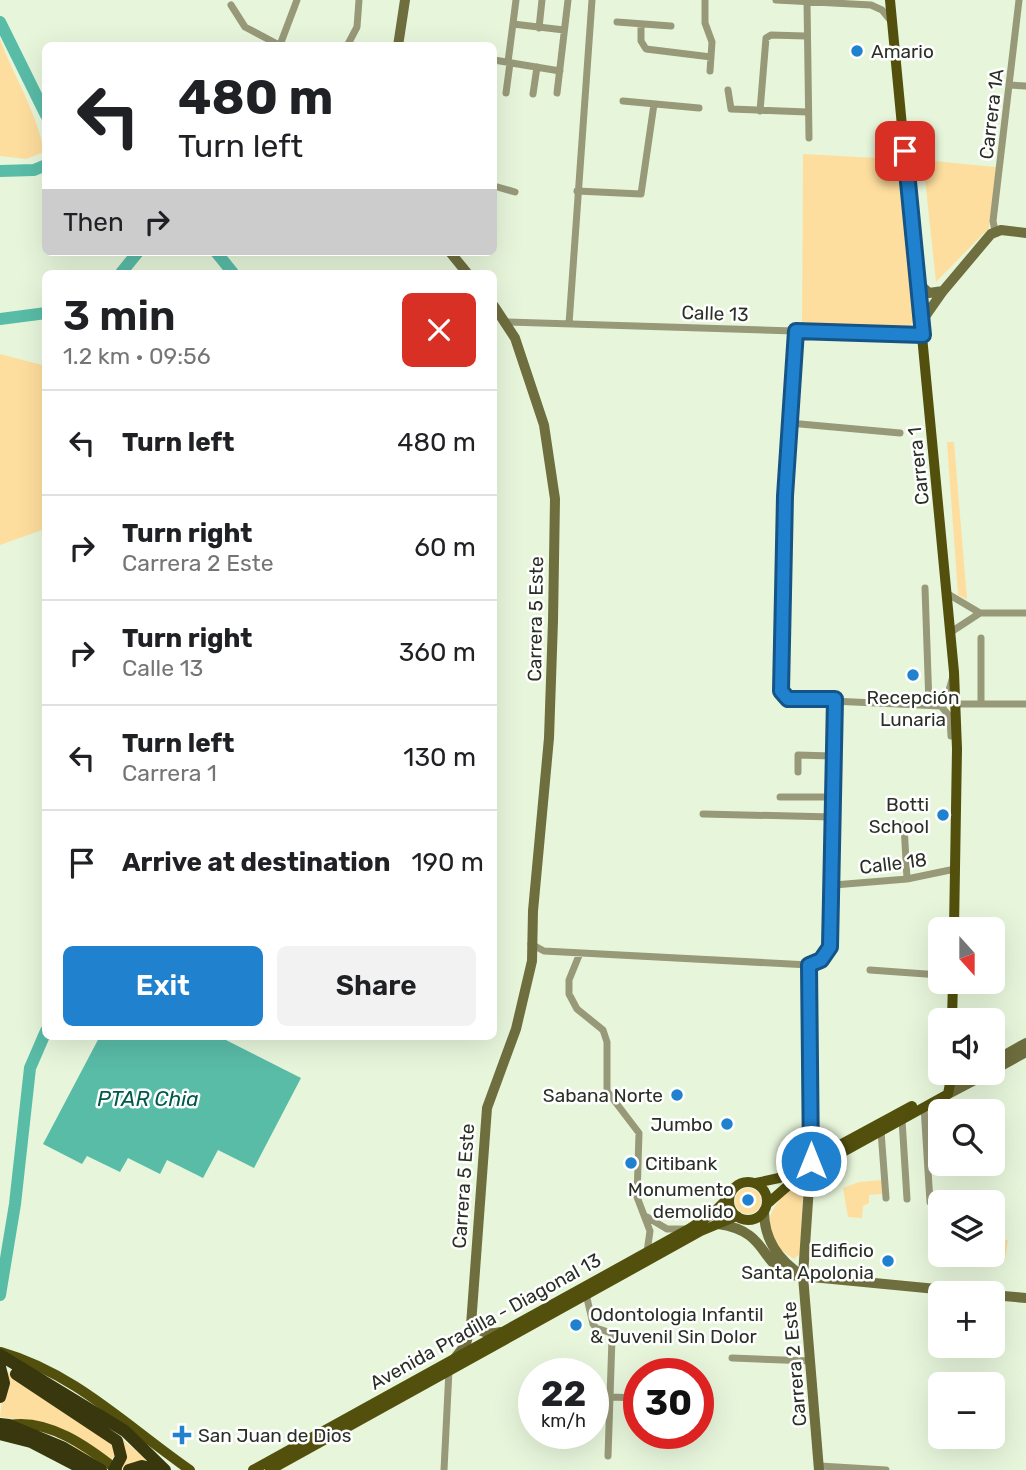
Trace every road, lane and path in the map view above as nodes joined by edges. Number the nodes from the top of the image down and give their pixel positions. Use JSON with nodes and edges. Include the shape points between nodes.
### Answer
{"nodes":[{"id":1,"x":297,"y":0,"type":"edge"},
{"id":2,"x":359,"y":0,"type":"edge"},
{"id":3,"x":405,"y":0,"type":"edge"},
{"id":4,"x":516,"y":0,"type":"edge"},
{"id":5,"x":542,"y":0,"type":"edge"},
{"id":6,"x":568,"y":0,"type":"edge"},
{"id":7,"x":592,"y":0,"type":"edge"},
{"id":8,"x":705,"y":0,"type":"edge"},
{"id":9,"x":776,"y":0,"type":"edge"},
{"id":10,"x":880,"y":0,"type":"edge"},
{"id":11,"x":890,"y":0,"type":"edge"},
{"id":12,"x":1019,"y":0,"type":"edge"},
{"id":13,"x":807,"y":2,"type":"junction"},
{"id":14,"x":850,"y":2,"type":"edge"},
{"id":15,"x":231,"y":5,"type":"dead end"},
{"id":16,"x":871,"y":5,"type":"junction"},
{"id":17,"x":617,"y":22,"type":"dead end"},
{"id":18,"x":892,"y":23,"type":"junction"},
{"id":19,"x":513,"y":24,"type":"junction"},
{"id":20,"x":641,"y":24,"type":"junction"},
{"id":21,"x":671,"y":26,"type":"dead end"},
{"id":22,"x":540,"y":28,"type":"junction"},
{"id":23,"x":564,"y":30,"type":"junction"},
{"id":24,"x":806,"y":36,"type":"junction"},
{"id":25,"x":274,"y":42,"type":"edge"},
{"id":26,"x":281,"y":42,"type":"edge"},
{"id":27,"x":348,"y":42,"type":"edge"},
{"id":28,"x":399,"y":42,"type":"edge"},
{"id":29,"x":711,"y":57,"type":"junction"},
{"id":30,"x":497,"y":60,"type":"edge"},
{"id":31,"x":509,"y":62,"type":"junction"},
{"id":32,"x":537,"y":67,"type":"junction"},
{"id":33,"x":560,"y":71,"type":"junction"},
{"id":34,"x":710,"y":71,"type":"dead end"},
{"id":35,"x":1009,"y":85,"type":"junction"},
{"id":36,"x":1026,"y":86,"type":"edge"},
{"id":37,"x":728,"y":90,"type":"dead end"},
{"id":38,"x":506,"y":93,"type":"dead end"},
{"id":39,"x":557,"y":93,"type":"dead end"},
{"id":40,"x":533,"y":94,"type":"dead end"},
{"id":41,"x":622,"y":101,"type":"dead end"},
{"id":42,"x":654,"y":104,"type":"junction"},
{"id":43,"x":699,"y":108,"type":"dead end"},
{"id":44,"x":760,"y":111,"type":"junction"},
{"id":45,"x":807,"y":112,"type":"junction"},
{"id":46,"x":809,"y":138,"type":"dead end"},
{"id":47,"x":497,"y":187,"type":"edge"},
{"id":48,"x":515,"y":191,"type":"dead end"},
{"id":49,"x":577,"y":191,"type":"junction"},
{"id":50,"x":992,"y":224,"type":"junction"},
{"id":51,"x":1026,"y":233,"type":"edge"},
{"id":52,"x":453,"y":256,"type":"edge"},
{"id":53,"x":465,"y":270,"type":"edge"},
{"id":54,"x":918,"y":283,"type":"junction"},
{"id":55,"x":943,"y":290,"type":"junction"},
{"id":56,"x":497,"y":310,"type":"edge"},
{"id":57,"x":506,"y":321,"type":"junction"},
{"id":58,"x":922,"y":321,"type":"junction"},
{"id":59,"x":569,"y":324,"type":"junction"},
{"id":60,"x":796,"y":331,"type":"junction"},
{"id":61,"x":923,"y":335,"type":"junction"},
{"id":62,"x":789,"y":423,"type":"junction"},
{"id":63,"x":900,"y":433,"type":"dead end"},
{"id":64,"x":925,"y":588,"type":"dead end"},
{"id":65,"x":948,"y":594,"type":"junction"},
{"id":66,"x":980,"y":613,"type":"junction"},
{"id":67,"x":1026,"y":613,"type":"edge"},
{"id":68,"x":951,"y":632,"type":"junction"},
{"id":69,"x":981,"y":638,"type":"dead end"},
{"id":70,"x":954,"y":672,"type":"junction"},
{"id":71,"x":835,"y":699,"type":"junction"},
{"id":72,"x":955,"y":704,"type":"junction"},
{"id":73,"x":981,"y":704,"type":"junction"},
{"id":74,"x":1026,"y":704,"type":"edge"},
{"id":75,"x":931,"y":705,"type":"junction"},
{"id":76,"x":957,"y":749,"type":"junction"},
{"id":77,"x":832,"y":756,"type":"junction"},
{"id":78,"x":798,"y":772,"type":"dead end"},
{"id":79,"x":780,"y":797,"type":"dead end"},
{"id":80,"x":833,"y":797,"type":"junction"},
{"id":81,"x":703,"y":814,"type":"dead end"},
{"id":82,"x":833,"y":817,"type":"junction"},
{"id":83,"x":905,"y":825,"type":"dead end"},
{"id":84,"x":955,"y":869,"type":"junction"},
{"id":85,"x":907,"y":879,"type":"junction"},
{"id":86,"x":834,"y":885,"type":"junction"},
{"id":87,"x":954,"y":917,"type":"edge"},
{"id":88,"x":531,"y":944,"type":"junction"},
{"id":89,"x":544,"y":951,"type":"junction"},
{"id":90,"x":580,"y":953,"type":"junction"},
{"id":91,"x":531,"y":961,"type":"junction"},
{"id":92,"x":809,"y":965,"type":"junction"},
{"id":93,"x":870,"y":970,"type":"dead end"},
{"id":94,"x":928,"y":974,"type":"edge"},
{"id":95,"x":1026,"y":1043,"type":"edge"},
{"id":96,"x":1026,"y":1052,"type":"edge"},
{"id":97,"x":1005,"y":1055,"type":"edge"},
{"id":98,"x":1005,"y":1064,"type":"edge"},
{"id":99,"x":949,"y":1085,"type":"edge"},
{"id":100,"x":950,"y":1085,"type":"edge"},
{"id":101,"x":924,"y":1107,"type":"junction"},
{"id":102,"x":902,"y":1120,"type":"junction"},
{"id":103,"x":881,"y":1131,"type":"junction"},
{"id":104,"x":810,"y":1166,"type":"junction"},
{"id":105,"x":755,"y":1183,"type":"junction"},
{"id":106,"x":929,"y":1190,"type":"edge"},
{"id":107,"x":729,"y":1197,"type":"junction"},
{"id":108,"x":886,"y":1198,"type":"dead end"},
{"id":109,"x":907,"y":1199,"type":"dead end"},
{"id":110,"x":766,"y":1208,"type":"junction"},
{"id":111,"x":644,"y":1214,"type":"junction"},
{"id":112,"x":737,"y":1216,"type":"junction"},
{"id":113,"x":718,"y":1224,"type":"junction"},
{"id":114,"x":689,"y":1228,"type":"junction"},
{"id":115,"x":805,"y":1250,"type":"junction"},
{"id":116,"x":647,"y":1252,"type":"junction"},
{"id":117,"x":781,"y":1257,"type":"junction"},
{"id":118,"x":803,"y":1276,"type":"junction"},
{"id":119,"x":928,"y":1288,"type":"edge"},
{"id":120,"x":586,"y":1294,"type":"junction"},
{"id":121,"x":1005,"y":1296,"type":"edge"},
{"id":122,"x":1026,"y":1298,"type":"edge"},
{"id":123,"x":471,"y":1315,"type":"junction"},
{"id":124,"x":500,"y":1332,"type":"junction"},
{"id":125,"x":0,"y":1353,"type":"edge"},
{"id":126,"x":732,"y":1358,"type":"dead end"},
{"id":127,"x":811,"y":1361,"type":"junction"},
{"id":128,"x":452,"y":1364,"type":"junction"},
{"id":129,"x":0,"y":1365,"type":"edge"},
{"id":130,"x":0,"y":1397,"type":"edge"},
{"id":131,"x":611,"y":1397,"type":"junction"},
{"id":132,"x":623,"y":1397,"type":"edge"},
{"id":133,"x":3,"y":1428,"type":"edge"},
{"id":134,"x":30,"y":1429,"type":"junction"},
{"id":135,"x":608,"y":1456,"type":"dead end"},
{"id":136,"x":78,"y":1468,"type":"edge"},
{"id":137,"x":819,"y":1468,"type":"edge"},
{"id":138,"x":101,"y":1470,"type":"edge"},
{"id":139,"x":115,"y":1470,"type":"edge"},
{"id":140,"x":129,"y":1470,"type":"edge"},
{"id":141,"x":159,"y":1470,"type":"edge"},
{"id":142,"x":165,"y":1470,"type":"edge"},
{"id":143,"x":190,"y":1470,"type":"edge"},
{"id":144,"x":253,"y":1470,"type":"edge"},
{"id":145,"x":270,"y":1470,"type":"edge"},
{"id":146,"x":444,"y":1470,"type":"edge"},
{"id":147,"x":886,"y":1470,"type":"edge"}],
"edges":[{"from":1,"to":26,"type":"street"},
{"from":2,"to":27,"type":"street","via":[[357,27]]},
{"from":3,"to":28,"type":"street"},
{"from":4,"to":19,"type":"street"},
{"from":5,"to":22,"type":"street"},
{"from":6,"to":23,"type":"street"},
{"from":7,"to":49,"type":"street"},
{"from":8,"to":29,"type":"street"},
{"from":9,"to":13,"type":"street"},
{"from":10,"to":16,"type":"street"},
{"from":11,"to":18,"type":"main road","name":"Carrera 1"},
{"from":12,"to":35,"type":"street","name":"Carrera 1A"},
{"from":13,"to":14,"type":"street"},
{"from":13,"to":24,"type":"street"},
{"from":14,"to":16,"type":"street"},
{"from":15,"to":25,"type":"street","via":[[245,27]]},
{"from":16,"to":18,"type":"street","via":[[886,13]]},
{"from":17,"to":20,"type":"street"},
{"from":18,"to":54,"type":"main road","name":"Carrera 1"},
{"from":19,"to":22,"type":"street"},
{"from":19,"to":31,"type":"street"},
{"from":20,"to":21,"type":"street"},
{"from":20,"to":29,"type":"street","via":[[646,49]]},
{"from":22,"to":23,"type":"street"},
{"from":23,"to":33,"type":"street"},
{"from":24,"to":44,"type":"street","via":[[766,38]]},
{"from":24,"to":45,"type":"street"},
{"from":29,"to":34,"type":"street"},
{"from":30,"to":31,"type":"street"},
{"from":31,"to":32,"type":"street"},
{"from":31,"to":38,"type":"street"},
{"from":32,"to":33,"type":"street"},
{"from":32,"to":40,"type":"street"},
{"from":33,"to":39,"type":"street"},
{"from":35,"to":36,"type":"street"},
{"from":35,"to":50,"type":"street","name":"Carrera 1A"},
{"from":37,"to":44,"type":"street","via":[[731,109]]},
{"from":41,"to":42,"type":"street"},
{"from":42,"to":43,"type":"street"},
{"from":42,"to":49,"type":"street","via":[[641,194]]},
{"from":44,"to":45,"type":"street"},
{"from":45,"to":46,"type":"street"},
{"from":47,"to":48,"type":"street"},
{"from":49,"to":59,"type":"street"},
{"from":50,"to":51,"type":"street"},
{"from":50,"to":55,"type":"street"},
{"from":52,"to":53,"type":"street"},
{"from":54,"to":55,"type":"street","via":[[929,293]]},
{"from":54,"to":58,"type":"main road","name":"Carrera 1"},
{"from":55,"to":58,"type":"street"},
{"from":56,"to":57,"type":"street","name":"Carrera 5 Este"},
{"from":57,"to":59,"type":"street","name":"Calle 13"},
{"from":57,"to":88,"type":"street","name":"Carrera 5 Este","via":[[537,395],[555,499],[549,738]]},
{"from":58,"to":61,"type":"main road","name":"Carrera 1"},
{"from":59,"to":60,"type":"street","name":"Calle 13"},
{"from":60,"to":61,"type":"street","name":"Calle 13"},
{"from":60,"to":62,"type":"street"},
{"from":61,"to":65,"type":"main road","name":"Carrera 1"},
{"from":62,"to":63,"type":"street"},
{"from":62,"to":71,"type":"street","via":[[783,696]]},
{"from":64,"to":75,"type":"street"},
{"from":65,"to":66,"type":"street"},
{"from":65,"to":68,"type":"main road","name":"Carrera 1"},
{"from":66,"to":67,"type":"street"},
{"from":66,"to":68,"type":"street"},
{"from":68,"to":70,"type":"main road","name":"Carrera 1"},
{"from":69,"to":73,"type":"street"},
{"from":70,"to":72,"type":"main road","name":"Carrera 1"},
{"from":70,"to":75,"type":"street","via":[[947,697]]},
{"from":71,"to":75,"type":"street"},
{"from":71,"to":77,"type":"street"},
{"from":72,"to":73,"type":"street"},
{"from":72,"to":76,"type":"main road","name":"Carrera 1"},
{"from":73,"to":74,"type":"street"},
{"from":75,"to":76,"type":"street","via":[[949,713]]},
{"from":76,"to":84,"type":"main road","name":"Carrera 1"},
{"from":77,"to":78,"type":"street","via":[[798,755]]},
{"from":77,"to":80,"type":"street"},
{"from":79,"to":80,"type":"street"},
{"from":80,"to":82,"type":"street"},
{"from":81,"to":82,"type":"street"},
{"from":82,"to":86,"type":"street"},
{"from":83,"to":85,"type":"street"},
{"from":84,"to":85,"type":"street","name":"Calle 18"},
{"from":84,"to":87,"type":"main road","name":"Carrera 1"},
{"from":85,"to":86,"type":"street","name":"Calle 18"},
{"from":86,"to":92,"type":"street","via":[[830,947],[821,960]]},
{"from":88,"to":89,"type":"street"},
{"from":88,"to":91,"type":"street","name":"Carrera 5 Este"},
{"from":89,"to":90,"type":"street"},
{"from":89,"to":91,"type":"street"},
{"from":90,"to":92,"type":"street"},
{"from":90,"to":111,"type":"street","via":[[569,980],[569,994],[577,1009],[603,1030],[607,1091],[639,1133],[637,1197]]},
{"from":91,"to":123,"type":"street","name":"Carrera 5 Este","via":[[516,1030],[486,1108]]},
{"from":92,"to":104,"type":"street","name":"Carrera 2 Este"},
{"from":93,"to":94,"type":"street"},
{"from":95,"to":97,"type":"street"},
{"from":96,"to":98,"type":"street"},
{"from":99,"to":104,"type":"main road"},
{"from":100,"to":101,"type":"main road"},
{"from":101,"to":102,"type":"main road"},
{"from":101,"to":106,"type":"street"},
{"from":102,"to":103,"type":"main road"},
{"from":102,"to":109,"type":"street"},
{"from":103,"to":104,"type":"main road"},
{"from":103,"to":108,"type":"street"},
{"from":104,"to":105,"type":"main road"},
{"from":104,"to":110,"type":"main road"},
{"from":104,"to":115,"type":"street","name":"Carrera 2 Este"},
{"from":105,"to":107,"type":"main road","via":[[739,1184]]},
{"from":105,"to":110,"type":"main road","via":[[765,1191]]},
{"from":107,"to":112,"type":"main road"},
{"from":107,"to":114,"type":"main road","name":"Avenida Pradilla - Diagonal 13"},
{"from":110,"to":112,"type":"main road","via":[[751,1220]]},
{"from":110,"to":117,"type":"street","via":[[766,1231]]},
{"from":111,"to":114,"type":"street","via":[[667,1228]]},
{"from":111,"to":116,"type":"street","via":[[650,1231]]},
{"from":112,"to":113,"type":"main road","name":"Avenida Pradilla - Diagonal 13"},
{"from":113,"to":118,"type":"street","via":[[747,1232],[779,1270]]},
{"from":113,"to":120,"type":"main road","name":"Avenida Pradilla - Diagonal 13"},
{"from":114,"to":116,"type":"main road","name":"Avenida Pradilla - Diagonal 13"},
{"from":115,"to":117,"type":"street","via":[[795,1260]]},
{"from":115,"to":118,"type":"street","name":"Carrera 2 Este"},
{"from":116,"to":124,"type":"main road","name":"Avenida Pradilla - Diagonal 13"},
{"from":117,"to":118,"type":"street"},
{"from":118,"to":119,"type":"street"},
{"from":118,"to":127,"type":"street","name":"Carrera 2 Este"},
{"from":120,"to":128,"type":"main road","name":"Avenida Pradilla - Diagonal 13"},
{"from":120,"to":131,"type":"street","via":[[593,1324],[611,1332]]},
{"from":121,"to":122,"type":"street"},
{"from":123,"to":124,"type":"street","via":[[478,1329]]},
{"from":123,"to":128,"type":"street","name":"Carrera 5 Este","via":[[466,1344]]},
{"from":124,"to":128,"type":"main road","name":"Avenida Pradilla - Diagonal 13"},
{"from":125,"to":142,"type":"highway","via":[[109,1420]]},
{"from":125,"to":143,"type":"main road","via":[[34,1361],[103,1404]]},
{"from":126,"to":127,"type":"street"},
{"from":127,"to":137,"type":"street","name":"Carrera 2 Este"},
{"from":128,"to":144,"type":"main road","name":"Avenida Pradilla - Diagonal 13"},
{"from":128,"to":145,"type":"main road","name":"Avenida Pradilla - Diagonal 13"},
{"from":128,"to":146,"type":"street","name":"Carrera 5 Este"},
{"from":129,"to":130,"type":"highway","via":[[4,1383]]},
{"from":129,"to":139,"type":"highway","via":[[112,1436],[121,1452]]},
{"from":131,"to":132,"type":"street"},
{"from":131,"to":135,"type":"street"},
{"from":133,"to":134,"type":"highway"},
{"from":133,"to":136,"type":"highway"},
{"from":134,"to":138,"type":"highway"},
{"from":134,"to":139,"type":"main road","via":[[75,1441]]},
{"from":137,"to":147,"type":"street"},
{"from":140,"to":141,"type":"highway","via":[[148,1466]]}]}
